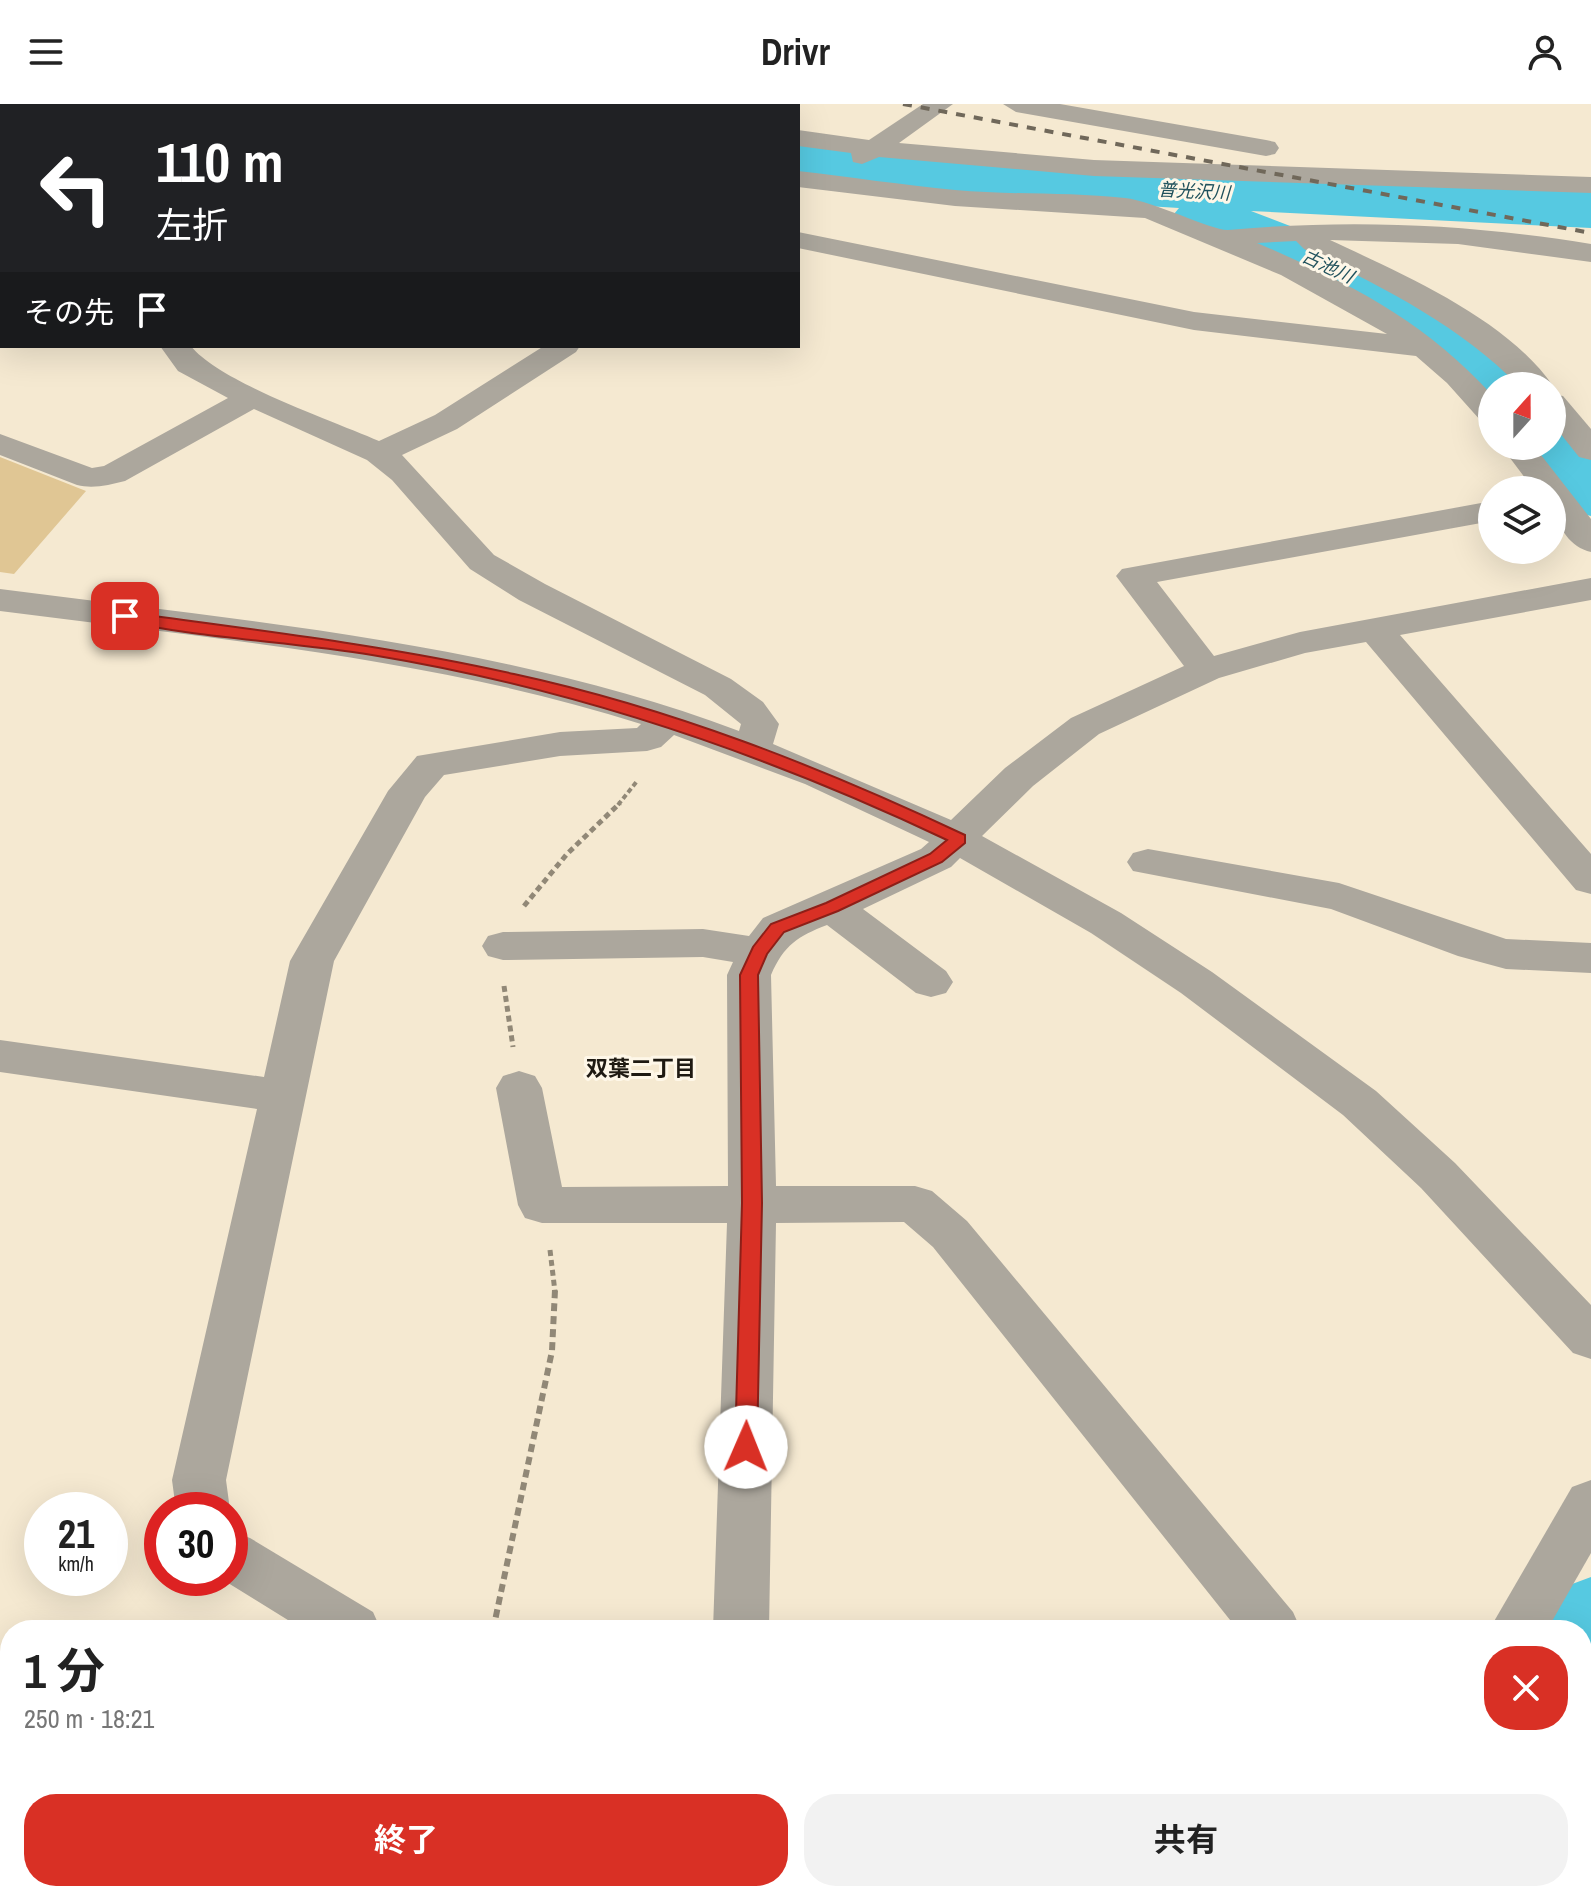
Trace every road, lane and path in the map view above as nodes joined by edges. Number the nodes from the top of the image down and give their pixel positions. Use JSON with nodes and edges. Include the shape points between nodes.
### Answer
{"nodes":[{"id":1,"x":940,"y":104,"type":"edge"},
{"id":2,"x":1016,"y":104,"type":"edge"},
{"id":3,"x":800,"y":138,"type":"edge"},
{"id":4,"x":1291,"y":149,"type":"dead end"},
{"id":5,"x":871,"y":150,"type":"junction"},
{"id":6,"x":1354,"y":151,"type":"dead end"},
{"id":7,"x":817,"y":180,"type":"edge"},
{"id":8,"x":1493,"y":180,"type":"junction"},
{"id":9,"x":1591,"y":185,"type":"edge"},
{"id":10,"x":800,"y":197,"type":"edge"},
{"id":11,"x":1290,"y":232,"type":"junction"},
{"id":12,"x":1232,"y":238,"type":"junction"},
{"id":13,"x":800,"y":240,"type":"edge"},
{"id":14,"x":1591,"y":253,"type":"edge"},
{"id":15,"x":177,"y":348,"type":"edge"},
{"id":16,"x":562,"y":348,"type":"edge"},
{"id":17,"x":1429,"y":348,"type":"junction"},
{"id":18,"x":1524,"y":372,"type":"edge"},
{"id":19,"x":1478,"y":396,"type":"edge"},
{"id":20,"x":251,"y":398,"type":"junction"},
{"id":21,"x":1569,"y":411,"type":"edge"},
{"id":22,"x":0,"y":444,"type":"edge"},
{"id":23,"x":1591,"y":450,"type":"edge"},
{"id":24,"x":379,"y":453,"type":"junction"},
{"id":25,"x":1566,"y":511,"type":"edge"},
{"id":26,"x":1478,"y":514,"type":"edge"},
{"id":27,"x":1591,"y":542,"type":"edge"},
{"id":28,"x":1591,"y":589,"type":"edge"},
{"id":29,"x":1,"y":601,"type":"edge"},
{"id":30,"x":1375,"y":629,"type":"junction"},
{"id":31,"x":1206,"y":670,"type":"junction"},
{"id":32,"x":668,"y":721,"type":"junction"},
{"id":33,"x":752,"y":750,"type":"junction"},
{"id":34,"x":959,"y":839,"type":"junction"},
{"id":35,"x":1148,"y":862,"type":"dead end"},
{"id":36,"x":1591,"y":880,"type":"edge"},
{"id":37,"x":832,"y":907,"type":"junction"},
{"id":38,"x":503,"y":946,"type":"dead end"},
{"id":39,"x":759,"y":952,"type":"junction"},
{"id":40,"x":1591,"y":958,"type":"edge"},
{"id":41,"x":931,"y":982,"type":"dead end"},
{"id":42,"x":0,"y":1056,"type":"edge"},
{"id":43,"x":519,"y":1088,"type":"dead end"},
{"id":44,"x":281,"y":1096,"type":"junction"},
{"id":45,"x":752,"y":1203,"type":"junction"},
{"id":46,"x":542,"y":1205,"type":"junction"},
{"id":47,"x":1591,"y":1339,"type":"edge"},
{"id":48,"x":201,"y":1492,"type":"edge"},
{"id":49,"x":1591,"y":1503,"type":"edge"},
{"id":50,"x":248,"y":1566,"type":"edge"},
{"id":51,"x":337,"y":1620,"type":"edge"},
{"id":52,"x":495,"y":1620,"type":"edge"},
{"id":53,"x":741,"y":1620,"type":"edge"},
{"id":54,"x":1265,"y":1620,"type":"edge"},
{"id":55,"x":1523,"y":1620,"type":"edge"}],
"edges":[{"from":1,"to":5,"type":"street"},
{"from":2,"to":4,"type":"street","via":[[1237,146]]},
{"from":3,"to":5,"type":"street"},
{"from":5,"to":7,"type":"street"},
{"from":5,"to":8,"type":"street","via":[[1051,166]]},
{"from":6,"to":8,"type":"street"},
{"from":7,"to":10,"type":"street"},
{"from":7,"to":12,"type":"street","via":[[955,198],[1126,206]]},
{"from":8,"to":9,"type":"street"},
{"from":11,"to":12,"type":"street"},
{"from":11,"to":14,"type":"street","via":[[1344,228],[1481,235]]},
{"from":11,"to":18,"type":"street","via":[[1434,302]]},
{"from":12,"to":17,"type":"street","via":[[1395,323]]},
{"from":13,"to":17,"type":"street","via":[[1194,321]]},
{"from":15,"to":20,"type":"street","via":[[189,364]]},
{"from":16,"to":24,"type":"street","via":[[446,422]]},
{"from":17,"to":19,"type":"street"},
{"from":20,"to":22,"type":"street","via":[[113,474],[89,478]]},
{"from":20,"to":24,"type":"street"},
{"from":21,"to":23,"type":"street"},
{"from":24,"to":33,"type":"street","via":[[404,473],[482,562],[718,687],[750,710],[760,724]]},
{"from":25,"to":27,"type":"street"},
{"from":26,"to":31,"type":"street","via":[[1134,576]]},
{"from":28,"to":30,"type":"street"},
{"from":29,"to":32,"type":"street","via":[[372,650],[515,678]]},
{"from":30,"to":31,"type":"street","via":[[1300,643]]},
{"from":30,"to":36,"type":"street"},
{"from":31,"to":34,"type":"street","via":[[1085,726],[1019,777]]},
{"from":32,"to":33,"type":"street"},
{"from":32,"to":44,"type":"street","via":[[647,739],[560,744],[431,765],[408,791],[312,961]]},
{"from":33,"to":34,"type":"street","via":[[853,789]]},
{"from":34,"to":37,"type":"street","via":[[936,858]]},
{"from":34,"to":47,"type":"street","via":[[1078,905],[1234,1007],[1381,1121]]},
{"from":35,"to":40,"type":"street","via":[[1339,897],[1506,954]]},
{"from":37,"to":39,"type":"street","via":[[778,928]]},
{"from":37,"to":41,"type":"street"},
{"from":38,"to":39,"type":"street","via":[[703,943]]},
{"from":39,"to":45,"type":"street","via":[[749,975]]},
{"from":42,"to":44,"type":"street"},
{"from":43,"to":46,"type":"street"},
{"from":44,"to":48,"type":"street"},
{"from":45,"to":46,"type":"street"},
{"from":45,"to":53,"type":"street"},
{"from":45,"to":54,"type":"street","via":[[915,1204],[950,1234]]},
{"from":46,"to":52,"type":"path","via":[[555,1283],[552,1351]]},
{"from":49,"to":55,"type":"street"},
{"from":50,"to":51,"type":"street"}]}
